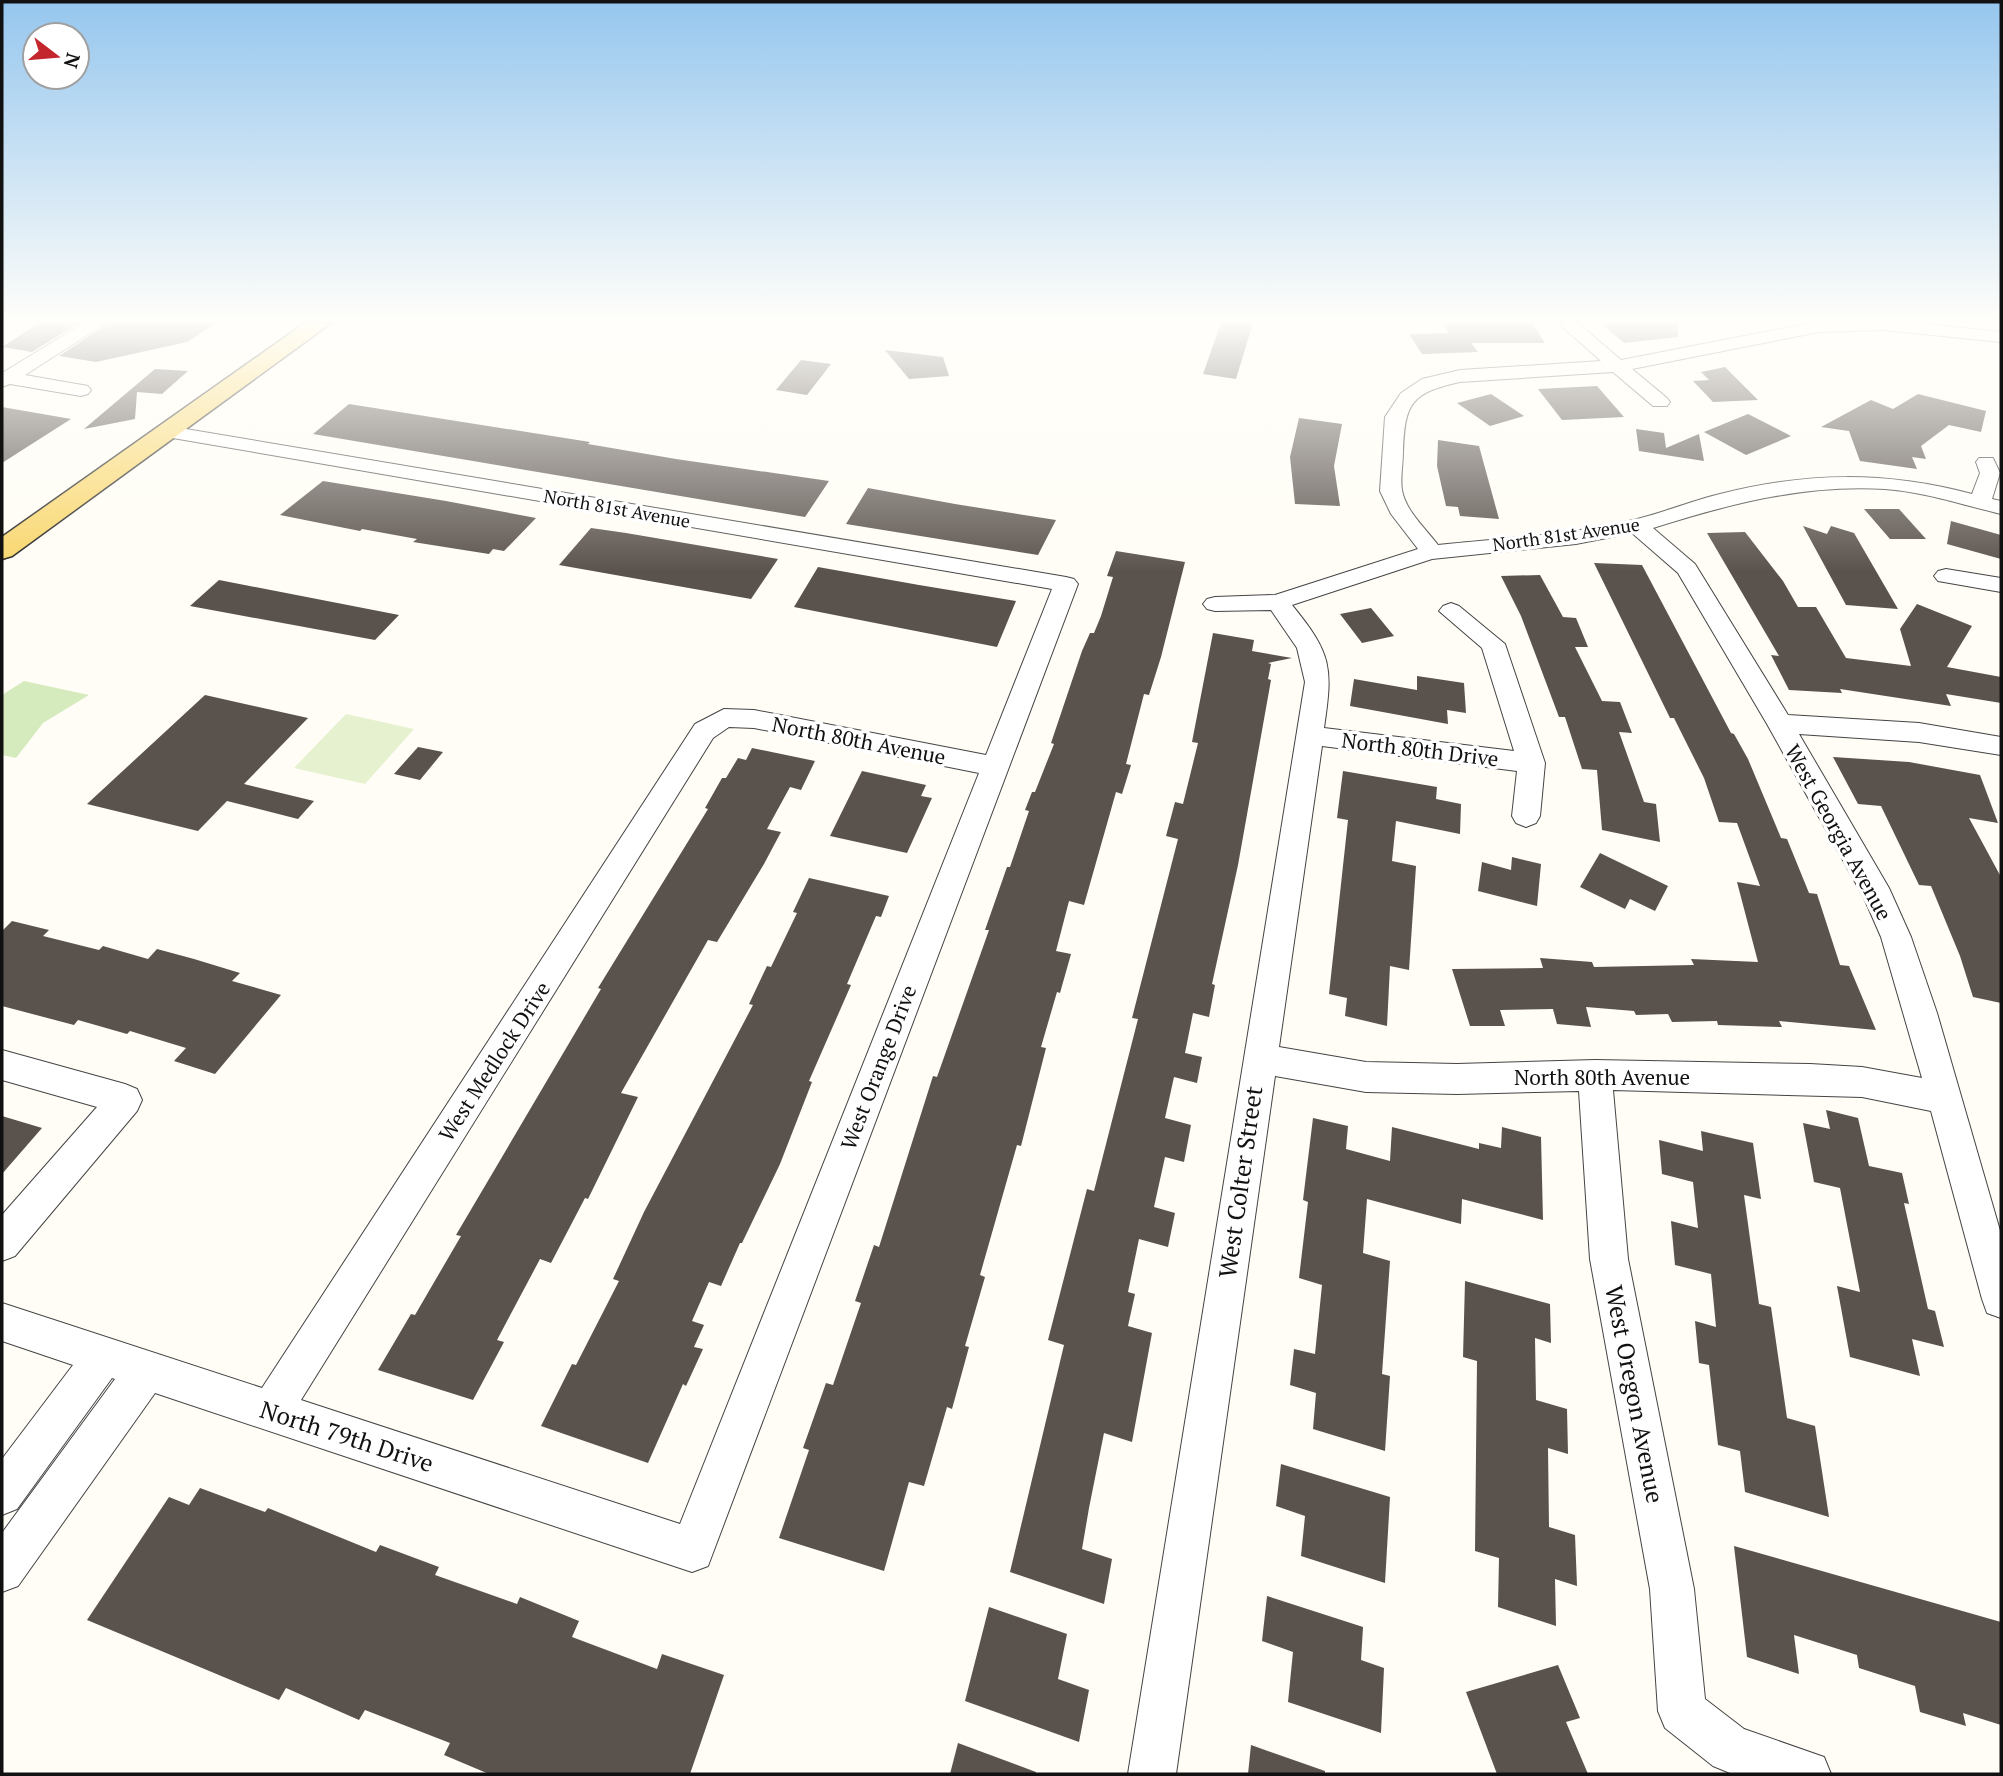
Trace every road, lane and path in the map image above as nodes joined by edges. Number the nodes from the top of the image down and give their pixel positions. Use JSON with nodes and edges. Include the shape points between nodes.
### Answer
{"nodes":[{"id":1,"x":205,"y":406,"type":"edge"},
{"id":2,"x":1402,"y":406,"type":"edge"},
{"id":3,"x":169,"y":432,"type":"junction"},
{"id":4,"x":1986,"y":461,"type":"dead end"},
{"id":5,"x":1991,"y":505,"type":"edge"},
{"id":6,"x":1637,"y":526,"type":"junction"},
{"id":7,"x":2,"y":551,"type":"edge"},
{"id":8,"x":1432,"y":552,"type":"junction"},
{"id":9,"x":1946,"y":576,"type":"dead end"},
{"id":10,"x":1066,"y":584,"type":"joint"},
{"id":11,"x":2001,"y":584,"type":"edge"},
{"id":12,"x":1277,"y":602,"type":"junction"},
{"id":13,"x":1215,"y":604,"type":"dead end"},
{"id":14,"x":1451,"y":611,"type":"dead end"},
{"id":15,"x":724,"y":718,"type":"joint"},
{"id":16,"x":1780,"y":724,"type":"junction"},
{"id":17,"x":1309,"y":735,"type":"junction"},
{"id":18,"x":2001,"y":746,"type":"edge"},
{"id":19,"x":1531,"y":763,"type":"junction"},
{"id":20,"x":994,"y":766,"type":"junction"},
{"id":21,"x":1527,"y":816,"type":"dead end"},
{"id":22,"x":1259,"y":1058,"type":"junction"},
{"id":23,"x":2,"y":1065,"type":"edge"},
{"id":24,"x":1595,"y":1075,"type":"junction"},
{"id":25,"x":1945,"y":1098,"type":"junction"},
{"id":26,"x":2,"y":1243,"type":"edge"},
{"id":27,"x":2001,"y":1299,"type":"edge"},
{"id":28,"x":2,"y":1322,"type":"edge"},
{"id":29,"x":104,"y":1356,"type":"junction"},
{"id":30,"x":147,"y":1370,"type":"junction"},
{"id":31,"x":271,"y":1411,"type":"junction"},
{"id":32,"x":2,"y":1494,"type":"edge"},
{"id":33,"x":692,"y":1550,"type":"joint"},
{"id":34,"x":2,"y":1570,"type":"edge"},
{"id":35,"x":1152,"y":1774,"type":"edge"},
{"id":36,"x":1807,"y":1774,"type":"edge"}],
"edges":[{"from":1,"to":3,"type":"main road"},
{"from":2,"to":8,"type":"street","via":[[1395,417],[1391,491],[1402,514]]},
{"from":3,"to":7,"type":"main road"},
{"from":3,"to":10,"type":"street","name":"North 81st Avenue"},
{"from":4,"to":5,"type":"street"},
{"from":5,"to":6,"type":"street","name":"North 81st Avenue","via":[[1886,483],[1820,482],[1724,499]]},
{"from":6,"to":8,"type":"street","name":"North 81st Avenue"},
{"from":6,"to":16,"type":"street","name":"West Georgia Avenue","via":[[1686,569]]},
{"from":8,"to":12,"type":"street","name":"North 81st Avenue"},
{"from":9,"to":11,"type":"street"},
{"from":10,"to":20,"type":"street","name":"West Orange Drive"},
{"from":12,"to":13,"type":"street","name":"North 81st Avenue"},
{"from":12,"to":17,"type":"street","name":"West Colter Street","via":[[1312,647],[1316,660],[1318,682]]},
{"from":14,"to":19,"type":"street","via":[[1493,644]]},
{"from":15,"to":20,"type":"street","name":"North 80th Avenue","via":[[754,719]]},
{"from":15,"to":31,"type":"street","name":"West Medlock Drive","via":[[704,731]]},
{"from":16,"to":18,"type":"street","via":[[1915,732]]},
{"from":16,"to":25,"type":"street","name":"West Georgia Avenue","via":[[1878,896],[1896,937]]},
{"from":17,"to":19,"type":"street","name":"North 80th Drive"},
{"from":17,"to":22,"type":"street","name":"West Colter Street"},
{"from":19,"to":21,"type":"street"},
{"from":20,"to":33,"type":"street","name":"West Orange Drive"},
{"from":22,"to":24,"type":"street","name":"North 80th Avenue","via":[[1366,1077]]},
{"from":22,"to":35,"type":"street","name":"West Colter Street"},
{"from":23,"to":26,"type":"street","via":[[125,1100]]},
{"from":24,"to":25,"type":"street","name":"North 80th Avenue","via":[[1862,1082]]},
{"from":24,"to":36,"type":"street","name":"West Oregon Avenue","via":[[1609,1259],[1672,1589],[1682,1711],[1730,1749]]},
{"from":25,"to":27,"type":"street","name":"West Georgia Avenue"},
{"from":28,"to":29,"type":"street","name":"North 79th Drive"},
{"from":29,"to":30,"type":"street","name":"North 79th Drive"},
{"from":29,"to":32,"type":"street"},
{"from":30,"to":31,"type":"street","name":"North 79th Drive"},
{"from":30,"to":34,"type":"street"},
{"from":31,"to":33,"type":"street","name":"North 79th Drive"}]}
